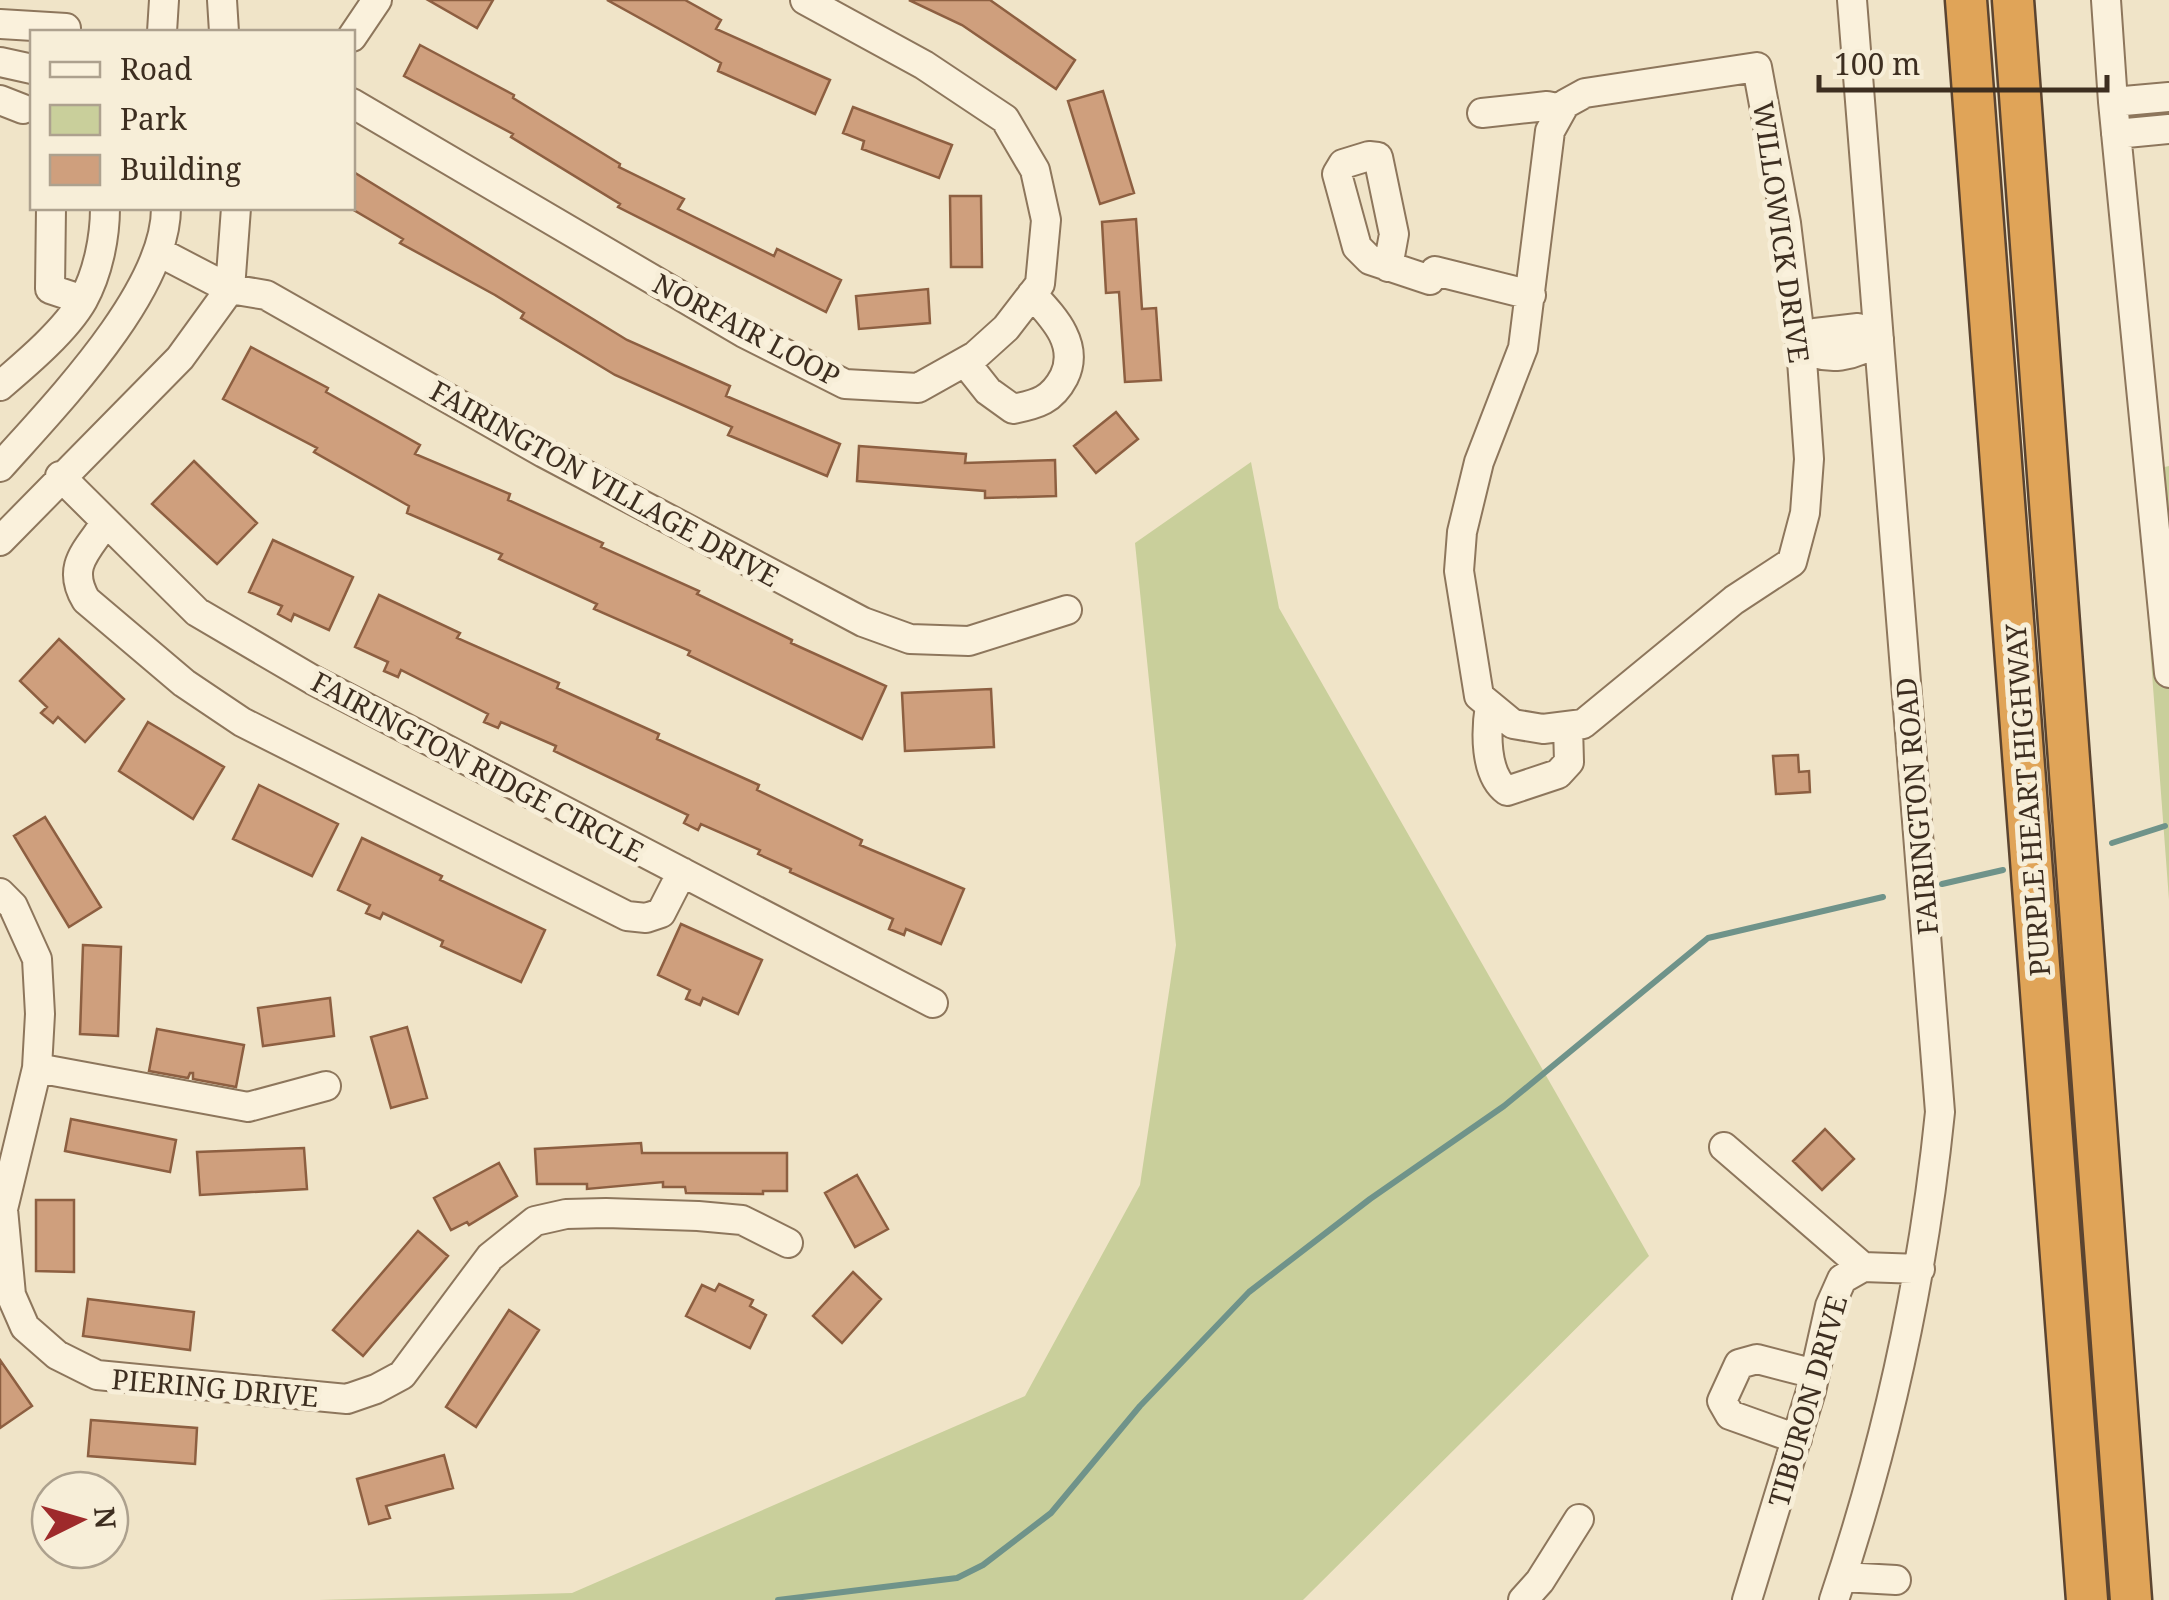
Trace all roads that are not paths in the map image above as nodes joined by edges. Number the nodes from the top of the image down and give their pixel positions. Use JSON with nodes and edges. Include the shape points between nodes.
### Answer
{"nodes":[{"id":1,"x":164,"y":0,"type":"edge"},
{"id":2,"x":222,"y":0,"type":"edge"},
{"id":3,"x":377,"y":0,"type":"edge"},
{"id":4,"x":805,"y":0,"type":"edge"},
{"id":5,"x":1852,"y":0,"type":"edge"},
{"id":6,"x":1966,"y":0,"type":"edge"},
{"id":7,"x":2013,"y":0,"type":"edge"},
{"id":8,"x":2106,"y":0,"type":"edge"},
{"id":9,"x":0,"y":24,"type":"edge"},
{"id":10,"x":66,"y":28,"type":"dead end"},
{"id":11,"x":162,"y":30,"type":"edge"},
{"id":12,"x":224,"y":30,"type":"edge"},
{"id":13,"x":355,"y":33,"type":"edge"},
{"id":14,"x":0,"y":62,"type":"edge"},
{"id":15,"x":30,"y":69,"type":"edge"},
{"id":16,"x":2169,"y":97,"type":"edge"},
{"id":17,"x":2112,"y":102,"type":"junction"},
{"id":18,"x":355,"y":105,"type":"edge"},
{"id":19,"x":1562,"y":109,"type":"junction"},
{"id":20,"x":1482,"y":113,"type":"dead end"},
{"id":21,"x":2169,"y":129,"type":"edge"},
{"id":22,"x":2116,"y":134,"type":"junction"},
{"id":23,"x":51,"y":210,"type":"edge"},
{"id":24,"x":104,"y":210,"type":"edge"},
{"id":25,"x":166,"y":210,"type":"edge"},
{"id":26,"x":236,"y":210,"type":"edge"},
{"id":27,"x":158,"y":252,"type":"junction"},
{"id":28,"x":1388,"y":266,"type":"dead end"},
{"id":29,"x":230,"y":289,"type":"junction"},
{"id":30,"x":1032,"y":294,"type":"junction"},
{"id":31,"x":1531,"y":295,"type":"junction"},
{"id":32,"x":83,"y":300,"type":"junction"},
{"id":33,"x":1879,"y":339,"type":"junction"},
{"id":34,"x":1802,"y":346,"type":"junction"},
{"id":35,"x":964,"y":362,"type":"junction"},
{"id":36,"x":0,"y":386,"type":"edge"},
{"id":37,"x":0,"y":467,"type":"edge"},
{"id":38,"x":60,"y":476,"type":"junction"},
{"id":39,"x":106,"y":522,"type":"junction"},
{"id":40,"x":0,"y":541,"type":"edge"},
{"id":41,"x":1067,"y":610,"type":"dead end"},
{"id":42,"x":2169,"y":674,"type":"edge"},
{"id":43,"x":1490,"y":705,"type":"junction"},
{"id":44,"x":1568,"y":726,"type":"junction"},
{"id":45,"x":682,"y":872,"type":"junction"},
{"id":46,"x":0,"y":893,"type":"edge"},
{"id":47,"x":933,"y":1003,"type":"dead end"},
{"id":48,"x":37,"y":1068,"type":"junction"},
{"id":49,"x":326,"y":1086,"type":"dead end"},
{"id":50,"x":1724,"y":1147,"type":"dead end"},
{"id":51,"x":788,"y":1243,"type":"dead end"},
{"id":52,"x":1863,"y":1267,"type":"junction"},
{"id":53,"x":1920,"y":1269,"type":"junction"},
{"id":54,"x":1815,"y":1374,"type":"junction"},
{"id":55,"x":1797,"y":1439,"type":"junction"},
{"id":56,"x":1580,"y":1520,"type":"dead end"},
{"id":57,"x":1896,"y":1580,"type":"dead end"},
{"id":58,"x":1838,"y":1588,"type":"edge"},
{"id":59,"x":1523,"y":1600,"type":"edge"},
{"id":60,"x":1747,"y":1600,"type":"edge"},
{"id":61,"x":2087,"y":1600,"type":"edge"},
{"id":62,"x":2131,"y":1600,"type":"edge"}],
"edges":[{"from":1,"to":11,"type":"street"},
{"from":2,"to":12,"type":"street"},
{"from":3,"to":13,"type":"street"},
{"from":4,"to":30,"type":"street","name":"NORFAIR LOOP","via":[[1005,119],[1035,170],[1046,220],[1040,284]]},
{"from":5,"to":33,"type":"street","name":"FAIRINGTON ROAD"},
{"from":6,"to":61,"type":"highway","name":"PURPLE HEART HIGHWAY"},
{"from":7,"to":62,"type":"highway","name":"PURPLE HEART HIGHWAY"},
{"from":8,"to":17,"type":"street"},
{"from":9,"to":10,"type":"street"},
{"from":14,"to":15,"type":"street"},
{"from":16,"to":17,"type":"street"},
{"from":17,"to":22,"type":"street"},
{"from":18,"to":35,"type":"street","name":"NORFAIR LOOP","via":[[744,333],[846,384],[918,388]]},
{"from":19,"to":20,"type":"street"},
{"from":19,"to":31,"type":"street","via":[[1550,130]]},
{"from":19,"to":34,"type":"street","name":"WILLOWICK DRIVE","via":[[1585,93],[1757,67]]},
{"from":21,"to":22,"type":"street"},
{"from":22,"to":42,"type":"street"},
{"from":23,"to":32,"type":"street","via":[[50,289]]},
{"from":24,"to":32,"type":"street","via":[[105,234]]},
{"from":25,"to":27,"type":"street"},
{"from":26,"to":29,"type":"street"},
{"from":27,"to":29,"type":"street","name":"FAIRINGTON VILLAGE DRIVE"},
{"from":27,"to":37,"type":"street","via":[[153,270],[82,376]]},
{"from":28,"to":31,"type":"street","via":[[1430,280],[1435,271]]},
{"from":29,"to":38,"type":"street","via":[[180,358]]},
{"from":29,"to":41,"type":"street","name":"FAIRINGTON VILLAGE DRIVE","via":[[266,295],[544,453],[863,622],[910,638],[969,641]]},
{"from":30,"to":35,"type":"street","name":"NORFAIR LOOP","via":[[1006,328]]},
{"from":30,"to":35,"type":"street","via":[[1070,348],[1055,394],[1013,409]]},
{"from":31,"to":43,"type":"street","via":[[1523,348],[1479,462],[1462,532],[1459,572],[1471,660],[1479,696]]},
{"from":32,"to":36,"type":"street"},
{"from":33,"to":34,"type":"street","via":[[1860,352],[1832,356],[1818,357]]},
{"from":33,"to":53,"type":"street","name":"FAIRINGTON ROAD","via":[[1940,1112]]},
{"from":34,"to":44,"type":"street","name":"WILLOWICK DRIVE","via":[[1809,459],[1806,513],[1792,562],[1734,600],[1583,724]]},
{"from":38,"to":39,"type":"street","name":"FAIRINGTON RIDGE CIRCLE"},
{"from":38,"to":40,"type":"street"},
{"from":39,"to":45,"type":"street","name":"FAIRINGTON RIDGE CIRCLE","via":[[197,612],[312,680]]},
{"from":39,"to":45,"type":"street","via":[[76,566],[86,600],[184,683],[242,722],[628,916],[661,913]]},
{"from":43,"to":44,"type":"street","via":[[1514,724]]},
{"from":43,"to":44,"type":"street","via":[[1488,750],[1507,791],[1558,774],[1570,762]]},
{"from":45,"to":47,"type":"street","name":"FAIRINGTON RIDGE CIRCLE"},
{"from":46,"to":48,"type":"street","name":"PIERING DRIVE","via":[[37,959]]},
{"from":48,"to":49,"type":"street","via":[[248,1107]]},
{"from":48,"to":51,"type":"street","name":"PIERING DRIVE","via":[[3,1209],[11,1295],[26,1327],[57,1356],[97,1376],[347,1400],[402,1375],[490,1257],[535,1222],[566,1214],[698,1216],[742,1220]]},
{"from":50,"to":52,"type":"street"},
{"from":52,"to":53,"type":"street","name":"TIBURON DRIVE"},
{"from":52,"to":54,"type":"street","name":"TIBURON DRIVE","via":[[1842,1279]]},
{"from":53,"to":58,"type":"street","name":"FAIRINGTON ROAD","via":[[1889,1420]]},
{"from":54,"to":55,"type":"street","name":"TIBURON DRIVE"},
{"from":54,"to":55,"type":"street","via":[[1757,1359],[1739,1364],[1722,1401],[1730,1415]]},
{"from":55,"to":60,"type":"street","name":"TIBURON DRIVE"},
{"from":56,"to":59,"type":"street"},
{"from":57,"to":58,"type":"street"}]}
